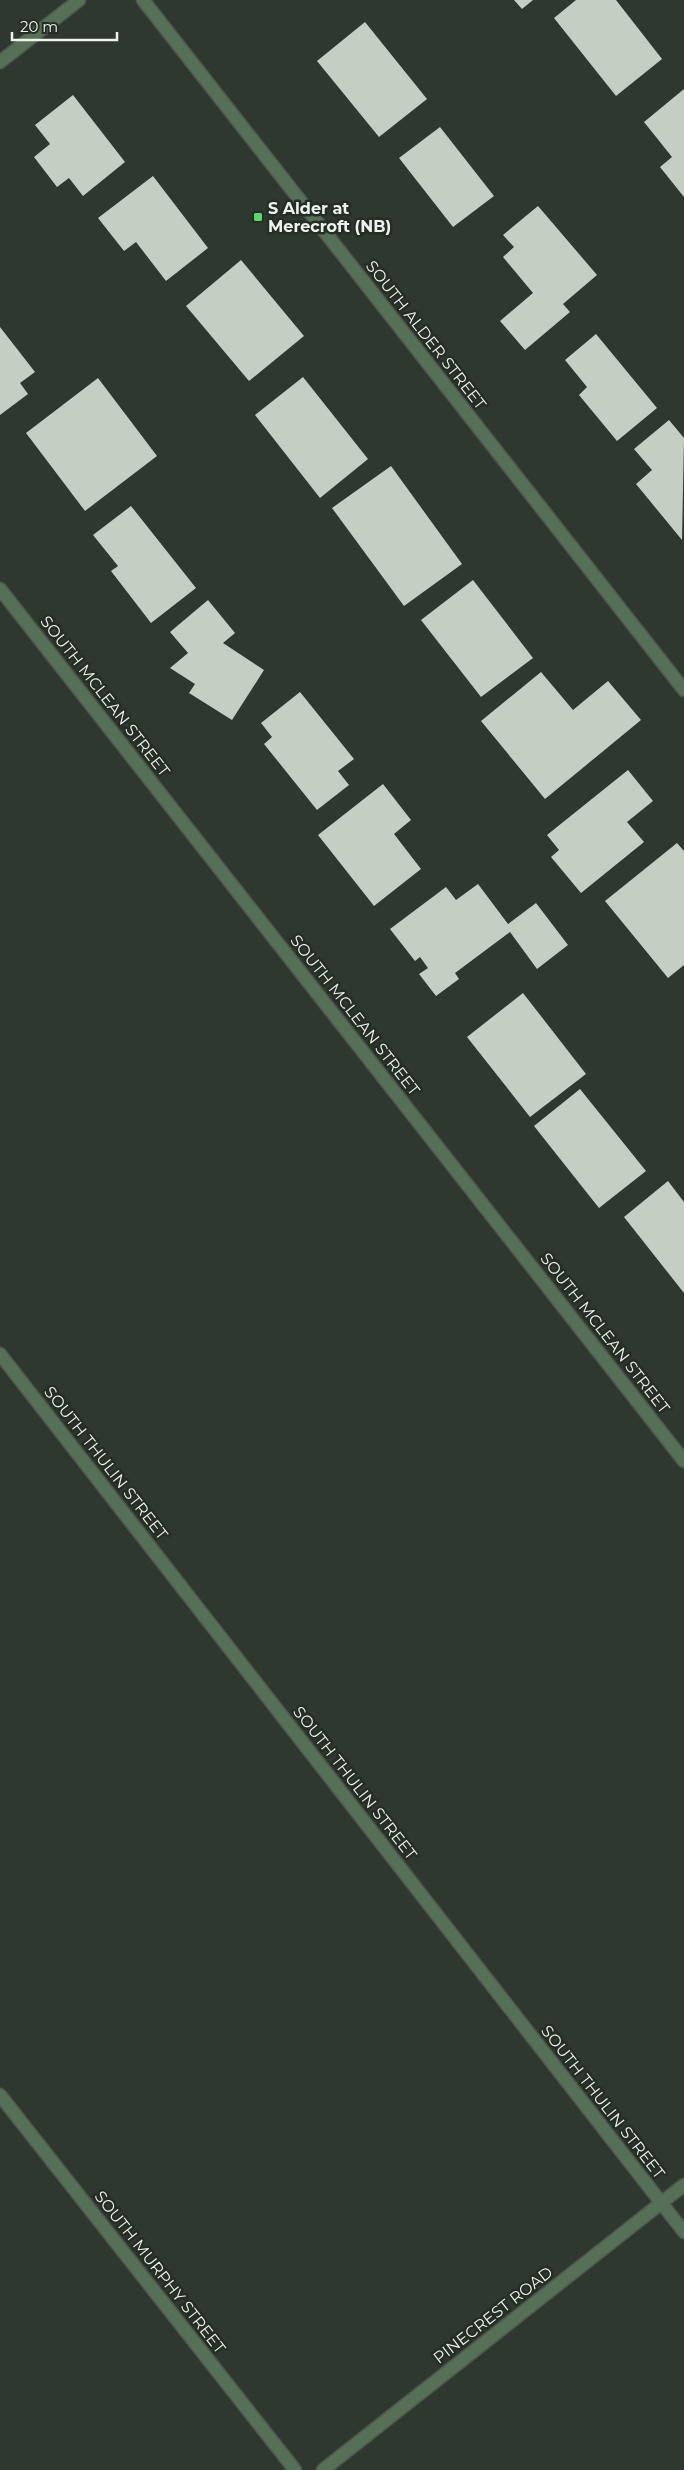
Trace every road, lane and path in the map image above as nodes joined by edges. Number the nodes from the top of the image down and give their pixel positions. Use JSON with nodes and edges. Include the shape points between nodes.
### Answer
{"nodes":[{"id":1,"x":79,"y":0,"type":"edge"},
{"id":2,"x":143,"y":0,"type":"edge"},
{"id":3,"x":0,"y":62,"type":"edge"},
{"id":4,"x":0,"y":589,"type":"edge"},
{"id":5,"x":684,"y":690,"type":"edge"},
{"id":6,"x":0,"y":1354,"type":"edge"},
{"id":7,"x":684,"y":1460,"type":"edge"},
{"id":8,"x":0,"y":2095,"type":"edge"},
{"id":9,"x":684,"y":2185,"type":"edge"},
{"id":10,"x":661,"y":2203,"type":"junction"},
{"id":11,"x":684,"y":2232,"type":"edge"},
{"id":12,"x":295,"y":2470,"type":"edge"},
{"id":13,"x":323,"y":2470,"type":"edge"}],
"edges":[{"from":1,"to":3,"type":"street"},
{"from":2,"to":5,"type":"street","name":"SOUTH ALDER STREET"},
{"from":4,"to":7,"type":"street","name":"SOUTH MCLEAN STREET"},
{"from":6,"to":10,"type":"street","name":"SOUTH THULIN STREET"},
{"from":8,"to":12,"type":"street","name":"SOUTH MURPHY STREET"},
{"from":9,"to":10,"type":"street","name":"PINECREST ROAD"},
{"from":10,"to":11,"type":"street","name":"SOUTH THULIN STREET"},
{"from":10,"to":13,"type":"street","name":"PINECREST ROAD"}]}
